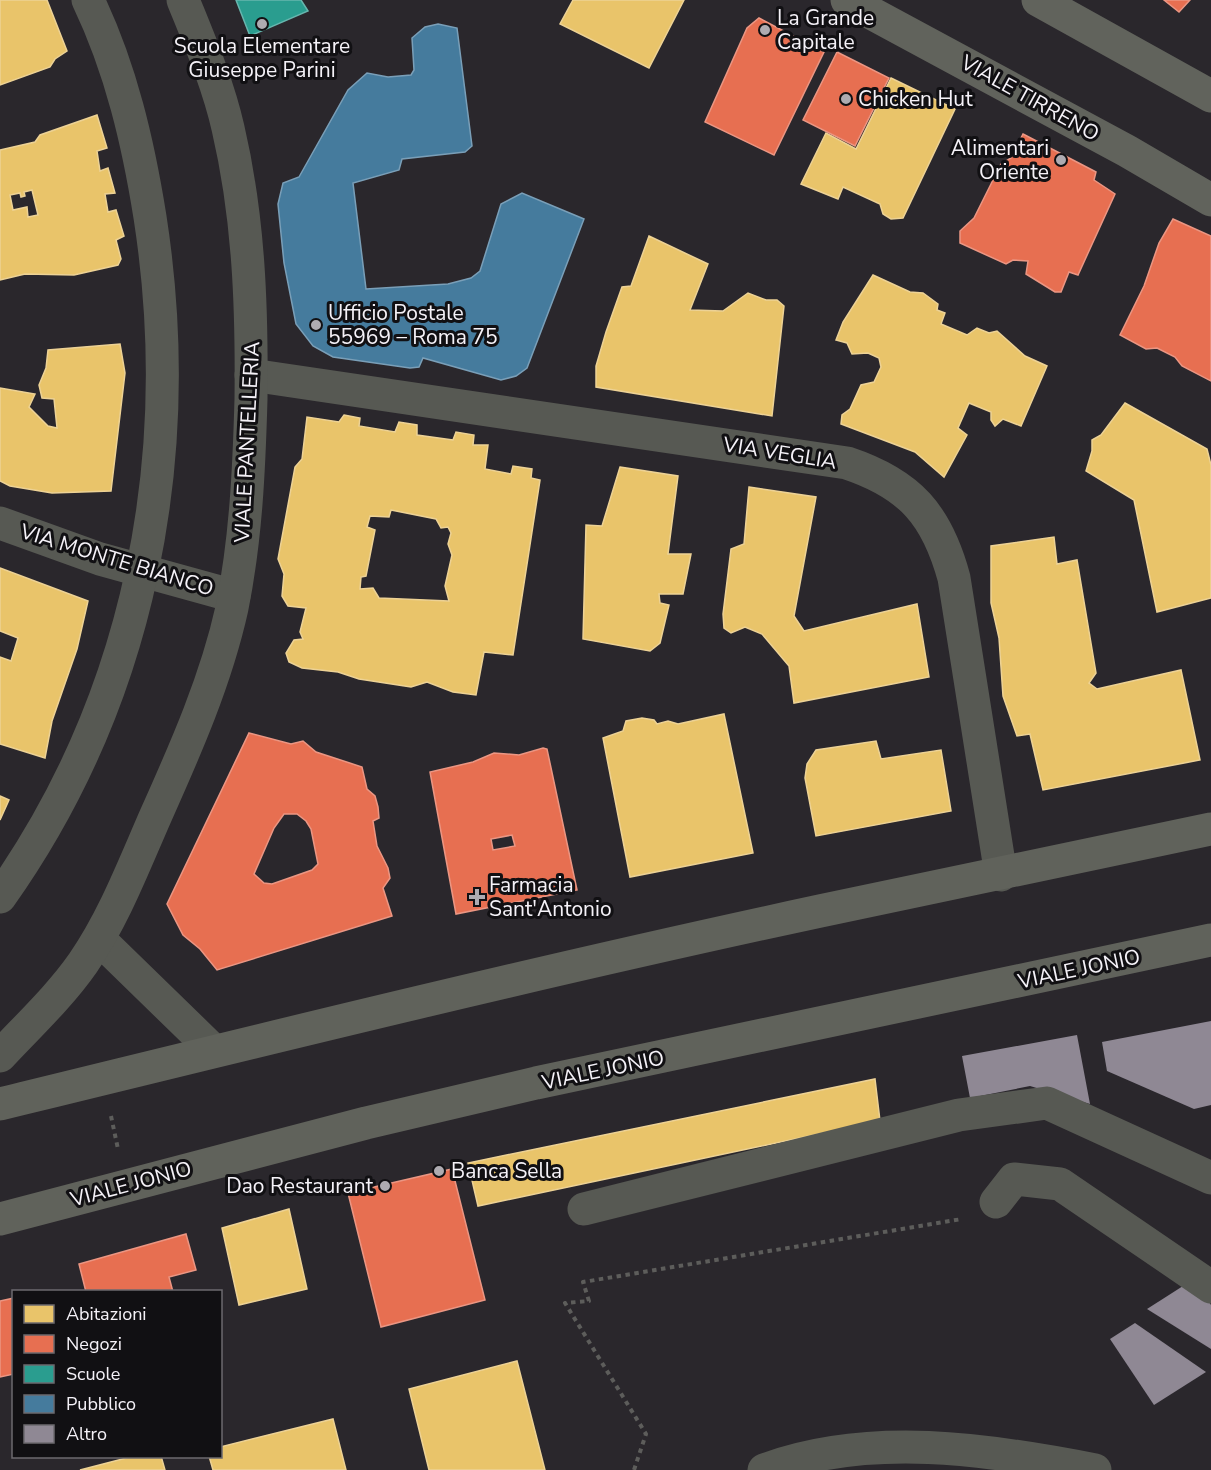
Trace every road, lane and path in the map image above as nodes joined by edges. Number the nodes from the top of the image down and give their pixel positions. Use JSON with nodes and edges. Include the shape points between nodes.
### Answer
{"nodes":[{"id":1,"x":88,"y":0,"type":"edge"},
{"id":2,"x":183,"y":0,"type":"edge"},
{"id":3,"x":847,"y":0,"type":"edge"},
{"id":4,"x":1038,"y":0,"type":"edge"},
{"id":5,"x":1211,"y":96,"type":"edge"},
{"id":6,"x":1211,"y":200,"type":"edge"},
{"id":7,"x":251,"y":375,"type":"junction"},
{"id":8,"x":0,"y":523,"type":"edge"},
{"id":9,"x":143,"y":572,"type":"junction"},
{"id":10,"x":234,"y":596,"type":"junction"},
{"id":11,"x":1211,"y":829,"type":"edge"},
{"id":12,"x":1001,"y":874,"type":"junction"},
{"id":13,"x":0,"y":897,"type":"edge"},
{"id":14,"x":99,"y":939,"type":"junction"},
{"id":15,"x":1211,"y":940,"type":"edge"},
{"id":16,"x":213,"y":1050,"type":"junction"},
{"id":17,"x":0,"y":1056,"type":"edge"},
{"id":18,"x":0,"y":1104,"type":"edge"},
{"id":19,"x":109,"y":1105,"type":"dead end"},
{"id":20,"x":120,"y":1158,"type":"dead end"},
{"id":21,"x":1211,"y":1178,"type":"edge"},
{"id":22,"x":996,"y":1202,"type":"joint"},
{"id":23,"x":584,"y":1209,"type":"dead end"},
{"id":24,"x":0,"y":1219,"type":"edge"},
{"id":25,"x":1211,"y":1287,"type":"edge"},
{"id":26,"x":634,"y":1470,"type":"edge"},
{"id":27,"x":764,"y":1470,"type":"edge"},
{"id":28,"x":1095,"y":1470,"type":"edge"}],
"edges":[{"from":1,"to":9,"type":"street","via":[[128,106],[157,271],[162,382],[159,470]]},
{"from":2,"to":7,"type":"street","name":"VIALE PANTELLERIA","via":[[214,82],[237,167],[250,281]]},
{"from":3,"to":6,"type":"main road","name":"VIALE TIRRENO"},
{"from":4,"to":5,"type":"main road"},
{"from":7,"to":10,"type":"street","name":"VIALE PANTELLERIA","via":[[248,507]]},
{"from":7,"to":12,"type":"street","name":"VIA VEGLIA","via":[[847,463],[893,483],[929,517],[942,540],[954,578]]},
{"from":8,"to":9,"type":"street","name":"VIA MONTE BIANCO"},
{"from":9,"to":10,"type":"street","name":"VIA MONTE BIANCO"},
{"from":9,"to":13,"type":"street","via":[[119,658],[90,733],[59,801]]},
{"from":10,"to":14,"type":"street","name":"VIALE PANTELLERIA","via":[[212,677],[183,755]]},
{"from":11,"to":12,"type":"main road"},
{"from":12,"to":16,"type":"main road","via":[[820,911]]},
{"from":14,"to":16,"type":"street"},
{"from":14,"to":17,"type":"street","name":"VIALE PANTELLERIA","via":[[81,966]]},
{"from":15,"to":24,"type":"main road","name":"VIALE JONIO","via":[[536,1083]]},
{"from":16,"to":18,"type":"main road"},
{"from":19,"to":20,"type":"path"},
{"from":21,"to":23,"type":"street","via":[[1047,1103],[959,1115]]},
{"from":22,"to":25,"type":"street","via":[[1014,1179],[1060,1184]]},
{"from":22,"to":26,"type":"path","via":[[977,1217],[583,1282],[589,1301],[565,1303],[646,1434]]},
{"from":27,"to":28,"type":"street","via":[[835,1453],[909,1447],[999,1455]]}]}
